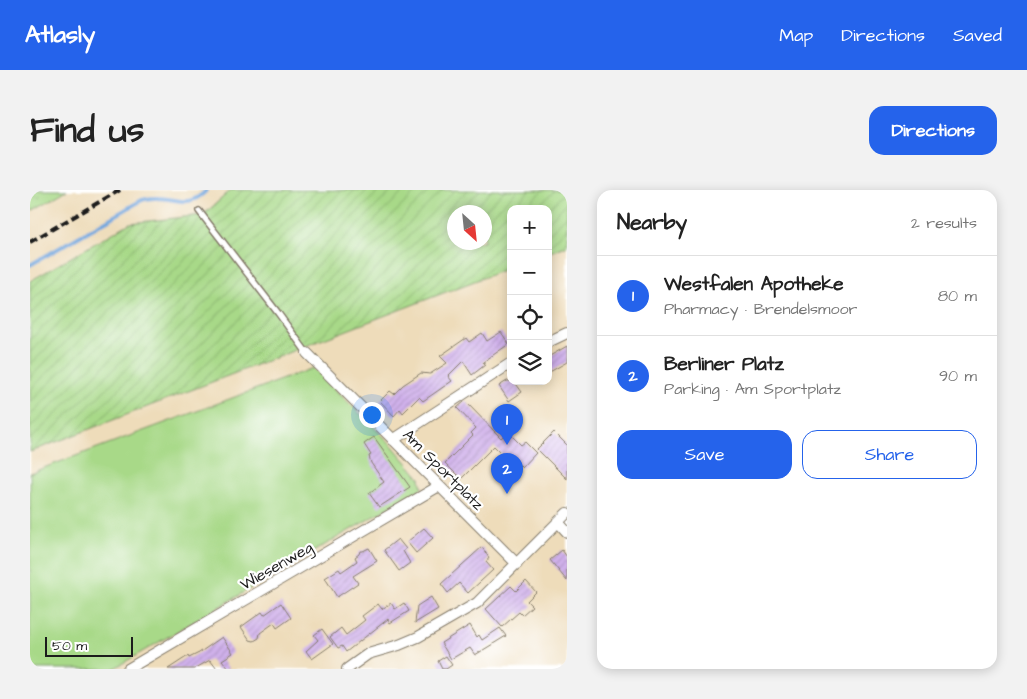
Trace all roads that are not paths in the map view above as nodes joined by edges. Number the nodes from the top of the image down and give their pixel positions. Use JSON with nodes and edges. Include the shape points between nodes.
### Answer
{"nodes":[{"id":1,"x":199,"y":211,"type":"dead end"},
{"id":2,"x":567,"y":333,"type":"edge"},
{"id":3,"x":552,"y":340,"type":"edge"},
{"id":4,"x":307,"y":353,"type":"joint"},
{"id":5,"x":507,"y":366,"type":"edge"},
{"id":6,"x":393,"y":440,"type":"junction"},
{"id":7,"x":439,"y":486,"type":"junction"},
{"id":8,"x":567,"y":513,"type":"edge"},
{"id":9,"x":558,"y":522,"type":"junction"},
{"id":10,"x":567,"y":532,"type":"edge"},
{"id":11,"x":517,"y":564,"type":"junction"},
{"id":12,"x":351,"y":668,"type":"edge"},
{"id":13,"x":128,"y":669,"type":"edge"}],
"edges":[{"from":1,"to":4,"type":"lane"},
{"from":2,"to":3,"type":"street"},
{"from":4,"to":6,"type":"street","name":"Am Sportplatz"},
{"from":5,"to":6,"type":"street"},
{"from":6,"to":7,"type":"street","name":"Am Sportplatz"},
{"from":7,"to":11,"type":"street","name":"Am Sportplatz"},
{"from":7,"to":13,"type":"street","name":"Wiesenweg"},
{"from":8,"to":9,"type":"street"},
{"from":9,"to":10,"type":"street"},
{"from":9,"to":11,"type":"street"},
{"from":11,"to":12,"type":"street","via":[[477,603],[435,629],[368,654]]}]}
